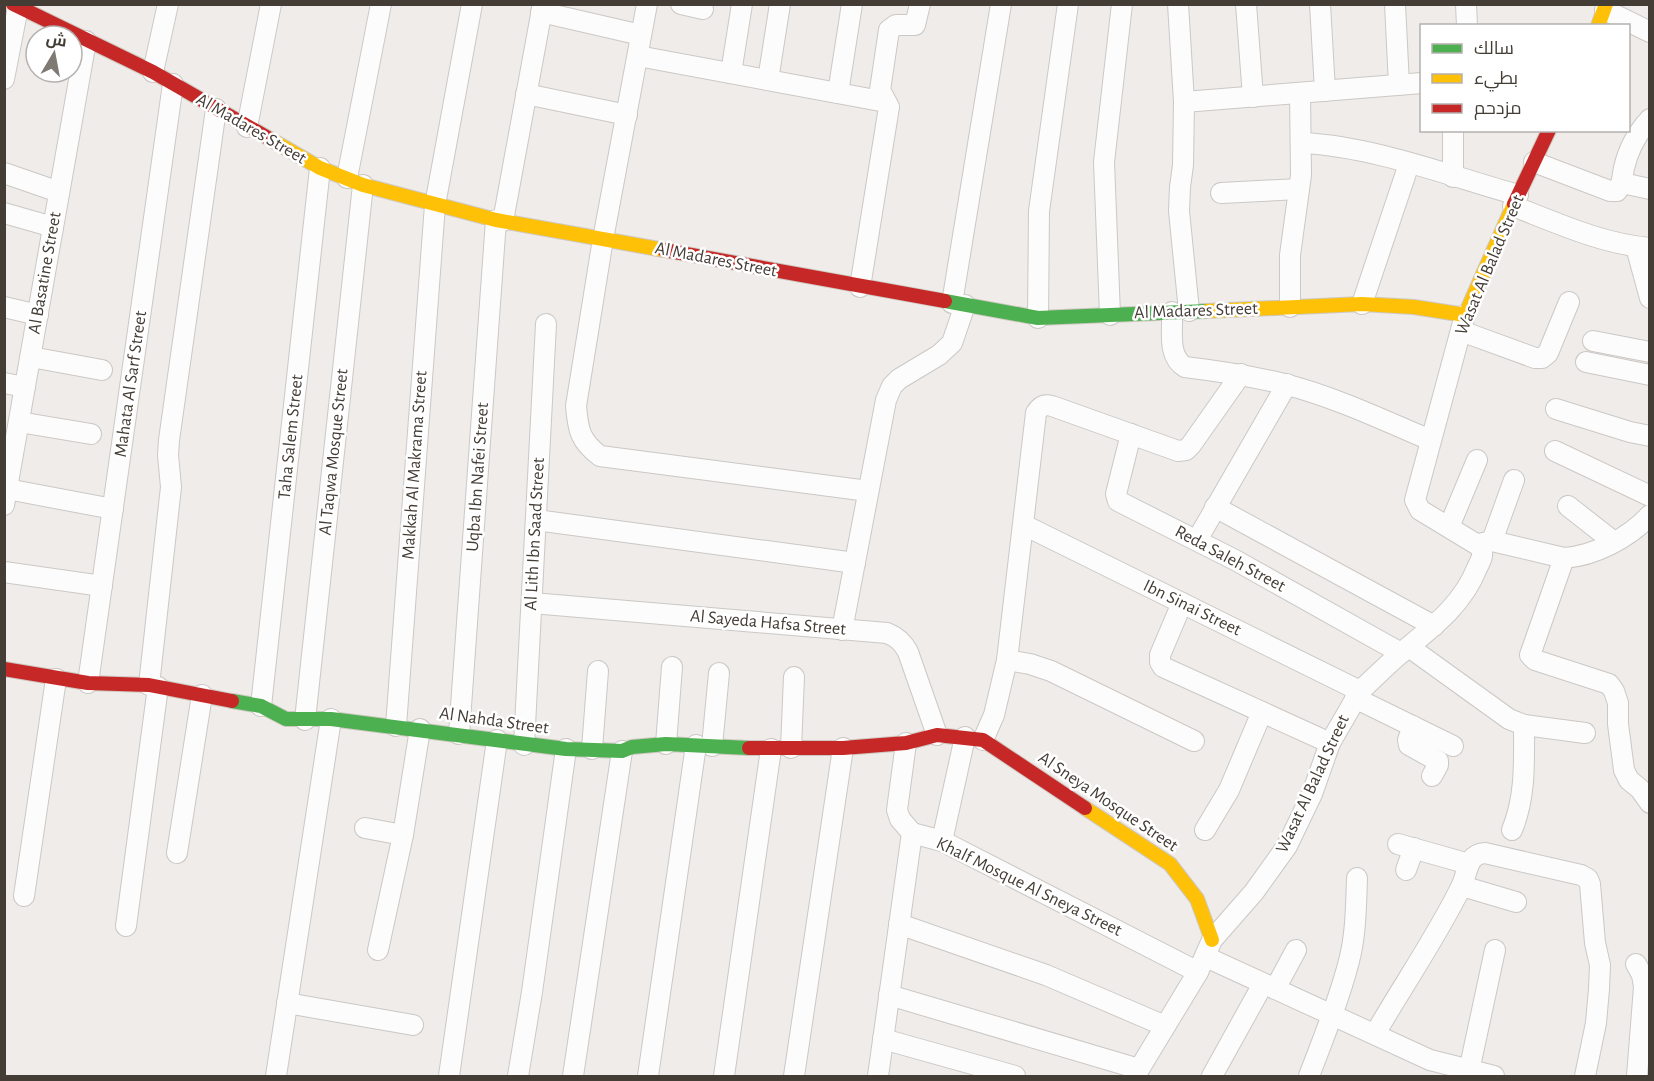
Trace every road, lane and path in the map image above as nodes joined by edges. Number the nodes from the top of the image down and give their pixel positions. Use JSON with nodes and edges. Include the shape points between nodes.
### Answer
{"nodes":[{"id":1,"x":168,"y":4,"type":"edge"},
{"id":2,"x":271,"y":4,"type":"edge"},
{"id":3,"x":381,"y":4,"type":"edge"},
{"id":4,"x":472,"y":4,"type":"edge"},
{"id":5,"x":647,"y":4,"type":"edge"},
{"id":6,"x":681,"y":4,"type":"edge"},
{"id":7,"x":742,"y":4,"type":"edge"},
{"id":8,"x":780,"y":4,"type":"edge"},
{"id":9,"x":852,"y":4,"type":"edge"},
{"id":10,"x":920,"y":4,"type":"edge"},
{"id":11,"x":1001,"y":4,"type":"edge"},
{"id":12,"x":1068,"y":4,"type":"edge"},
{"id":13,"x":1122,"y":4,"type":"edge"},
{"id":14,"x":1178,"y":4,"type":"edge"},
{"id":15,"x":1246,"y":4,"type":"edge"},
{"id":16,"x":1320,"y":4,"type":"edge"},
{"id":17,"x":1395,"y":4,"type":"edge"},
{"id":18,"x":1466,"y":4,"type":"edge"},
{"id":19,"x":15,"y":6,"type":"edge"},
{"id":20,"x":542,"y":8,"type":"edge"},
{"id":21,"x":703,"y":9,"type":"dead end"},
{"id":22,"x":1603,"y":13,"type":"edge"},
{"id":23,"x":1467,"y":24,"type":"edge"},
{"id":24,"x":1650,"y":32,"type":"edge"},
{"id":25,"x":641,"y":35,"type":"junction"},
{"id":26,"x":86,"y":41,"type":"junction"},
{"id":27,"x":638,"y":56,"type":"junction"},
{"id":28,"x":153,"y":72,"type":"junction"},
{"id":29,"x":731,"y":73,"type":"junction"},
{"id":30,"x":4,"y":79,"type":"edge"},
{"id":31,"x":768,"y":80,"type":"junction"},
{"id":32,"x":1420,"y":83,"type":"edge"},
{"id":33,"x":173,"y":84,"type":"junction"},
{"id":34,"x":1399,"y":85,"type":"junction"},
{"id":35,"x":1325,"y":91,"type":"junction"},
{"id":36,"x":838,"y":93,"type":"junction"},
{"id":37,"x":1300,"y":93,"type":"junction"},
{"id":38,"x":526,"y":94,"type":"junction"},
{"id":39,"x":1253,"y":97,"type":"junction"},
{"id":40,"x":886,"y":102,"type":"junction"},
{"id":41,"x":1184,"y":102,"type":"junction"},
{"id":42,"x":216,"y":109,"type":"junction"},
{"id":43,"x":627,"y":115,"type":"junction"},
{"id":44,"x":1650,"y":119,"type":"edge"},
{"id":45,"x":247,"y":127,"type":"junction"},
{"id":46,"x":1453,"y":132,"type":"edge"},
{"id":47,"x":1548,"y":132,"type":"edge"},
{"id":48,"x":1302,"y":143,"type":"junction"},
{"id":49,"x":1534,"y":162,"type":"junction"},
{"id":50,"x":1409,"y":164,"type":"junction"},
{"id":51,"x":320,"y":168,"type":"junction"},
{"id":52,"x":4,"y":173,"type":"edge"},
{"id":53,"x":1453,"y":177,"type":"junction"},
{"id":54,"x":355,"y":182,"type":"junction"},
{"id":55,"x":1622,"y":183,"type":"junction"},
{"id":56,"x":1299,"y":189,"type":"junction"},
{"id":57,"x":1650,"y":189,"type":"edge"},
{"id":58,"x":59,"y":192,"type":"junction"},
{"id":59,"x":1221,"y":193,"type":"dead end"},
{"id":60,"x":1515,"y":201,"type":"junction"},
{"id":61,"x":435,"y":205,"type":"junction"},
{"id":62,"x":4,"y":213,"type":"edge"},
{"id":63,"x":500,"y":221,"type":"junction"},
{"id":64,"x":53,"y":227,"type":"junction"},
{"id":65,"x":603,"y":239,"type":"junction"},
{"id":66,"x":1643,"y":247,"type":"edge"},
{"id":67,"x":860,"y":287,"type":"junction"},
{"id":68,"x":1650,"y":298,"type":"edge"},
{"id":69,"x":1569,"y":302,"type":"dead end"},
{"id":70,"x":958,"y":304,"type":"junction"},
{"id":71,"x":1362,"y":304,"type":"junction"},
{"id":72,"x":4,"y":307,"type":"edge"},
{"id":73,"x":1290,"y":307,"type":"junction"},
{"id":74,"x":1181,"y":312,"type":"junction"},
{"id":75,"x":38,"y":315,"type":"junction"},
{"id":76,"x":1110,"y":315,"type":"junction"},
{"id":77,"x":1038,"y":318,"type":"junction"},
{"id":78,"x":1463,"y":323,"type":"junction"},
{"id":79,"x":546,"y":324,"type":"dead end"},
{"id":80,"x":1593,"y":341,"type":"dead end"},
{"id":81,"x":1650,"y":352,"type":"edge"},
{"id":82,"x":31,"y":357,"type":"junction"},
{"id":83,"x":1586,"y":362,"type":"dead end"},
{"id":84,"x":102,"y":370,"type":"dead end"},
{"id":85,"x":1241,"y":374,"type":"junction"},
{"id":86,"x":1650,"y":375,"type":"edge"},
{"id":87,"x":4,"y":382,"type":"edge"},
{"id":88,"x":1287,"y":384,"type":"junction"},
{"id":89,"x":25,"y":387,"type":"junction"},
{"id":90,"x":1556,"y":409,"type":"dead end"},
{"id":91,"x":19,"y":422,"type":"junction"},
{"id":92,"x":91,"y":434,"type":"dead end"},
{"id":93,"x":1131,"y":434,"type":"junction"},
{"id":94,"x":1650,"y":436,"type":"edge"},
{"id":95,"x":1430,"y":440,"type":"junction"},
{"id":96,"x":1555,"y":451,"type":"dead end"},
{"id":97,"x":1477,"y":460,"type":"dead end"},
{"id":98,"x":8,"y":464,"type":"edge"},
{"id":99,"x":1514,"y":480,"type":"dead end"},
{"id":100,"x":868,"y":491,"type":"junction"},
{"id":101,"x":1650,"y":496,"type":"edge"},
{"id":102,"x":6,"y":497,"type":"edge"},
{"id":103,"x":1568,"y":506,"type":"dead end"},
{"id":104,"x":1215,"y":507,"type":"junction"},
{"id":105,"x":113,"y":508,"type":"junction"},
{"id":106,"x":1650,"y":515,"type":"edge"},
{"id":107,"x":536,"y":520,"type":"junction"},
{"id":108,"x":1024,"y":525,"type":"junction"},
{"id":109,"x":1449,"y":527,"type":"junction"},
{"id":110,"x":1197,"y":540,"type":"junction"},
{"id":111,"x":1485,"y":542,"type":"junction"},
{"id":112,"x":1614,"y":542,"type":"junction"},
{"id":113,"x":1564,"y":558,"type":"junction"},
{"id":114,"x":855,"y":562,"type":"junction"},
{"id":115,"x":4,"y":572,"type":"edge"},
{"id":116,"x":102,"y":586,"type":"junction"},
{"id":117,"x":532,"y":603,"type":"junction"},
{"id":118,"x":1182,"y":603,"type":"junction"},
{"id":119,"x":1434,"y":626,"type":"junction"},
{"id":120,"x":842,"y":630,"type":"junction"},
{"id":121,"x":1405,"y":650,"type":"junction"},
{"id":122,"x":1007,"y":660,"type":"junction"},
{"id":123,"x":672,"y":667,"type":"dead end"},
{"id":124,"x":4,"y":669,"type":"edge"},
{"id":125,"x":598,"y":671,"type":"dead end"},
{"id":126,"x":719,"y":673,"type":"dead end"},
{"id":127,"x":794,"y":677,"type":"dead end"},
{"id":128,"x":56,"y":679,"type":"junction"},
{"id":129,"x":88,"y":683,"type":"junction"},
{"id":130,"x":154,"y":686,"type":"junction"},
{"id":131,"x":1357,"y":694,"type":"junction"},
{"id":132,"x":202,"y":695,"type":"junction"},
{"id":133,"x":261,"y":706,"type":"junction"},
{"id":134,"x":1262,"y":712,"type":"junction"},
{"id":135,"x":331,"y":719,"type":"junction"},
{"id":136,"x":305,"y":720,"type":"junction"},
{"id":137,"x":1524,"y":724,"type":"junction"},
{"id":138,"x":396,"y":726,"type":"junction"},
{"id":139,"x":1413,"y":726,"type":"junction"},
{"id":140,"x":420,"y":729,"type":"junction"},
{"id":141,"x":1585,"y":733,"type":"dead end"},
{"id":142,"x":459,"y":734,"type":"junction"},
{"id":143,"x":937,"y":735,"type":"junction"},
{"id":144,"x":974,"y":739,"type":"junction"},
{"id":145,"x":497,"y":740,"type":"junction"},
{"id":146,"x":1194,"y":741,"type":"dead end"},
{"id":147,"x":906,"y":743,"type":"junction"},
{"id":148,"x":1330,"y":743,"type":"junction"},
{"id":149,"x":666,"y":744,"type":"junction"},
{"id":150,"x":524,"y":745,"type":"junction"},
{"id":151,"x":704,"y":746,"type":"junction"},
{"id":152,"x":1453,"y":746,"type":"dead end"},
{"id":153,"x":791,"y":748,"type":"junction"},
{"id":154,"x":843,"y":748,"type":"junction"},
{"id":155,"x":592,"y":749,"type":"junction"},
{"id":156,"x":771,"y":749,"type":"junction"},
{"id":157,"x":566,"y":750,"type":"junction"},
{"id":158,"x":622,"y":751,"type":"junction"},
{"id":159,"x":1432,"y":776,"type":"dead end"},
{"id":160,"x":1650,"y":803,"type":"edge"},
{"id":161,"x":365,"y":828,"type":"dead end"},
{"id":162,"x":1205,"y":830,"type":"dead end"},
{"id":163,"x":1512,"y":830,"type":"dead end"},
{"id":164,"x":912,"y":833,"type":"junction"},
{"id":165,"x":403,"y":835,"type":"junction"},
{"id":166,"x":942,"y":841,"type":"junction"},
{"id":167,"x":177,"y":853,"type":"dead end"},
{"id":168,"x":1468,"y":864,"type":"junction"},
{"id":169,"x":1406,"y":870,"type":"dead end"},
{"id":170,"x":1357,"y":878,"type":"dead end"},
{"id":171,"x":1462,"y":886,"type":"junction"},
{"id":172,"x":24,"y":896,"type":"dead end"},
{"id":173,"x":1516,"y":902,"type":"dead end"},
{"id":174,"x":899,"y":924,"type":"junction"},
{"id":175,"x":126,"y":926,"type":"dead end"},
{"id":176,"x":378,"y":950,"type":"dead end"},
{"id":177,"x":1296,"y":950,"type":"dead end"},
{"id":178,"x":1495,"y":950,"type":"dead end"},
{"id":179,"x":1205,"y":957,"type":"junction"},
{"id":180,"x":1636,"y":964,"type":"dead end"},
{"id":181,"x":1269,"y":986,"type":"junction"},
{"id":182,"x":889,"y":995,"type":"junction"},
{"id":183,"x":287,"y":1003,"type":"junction"},
{"id":184,"x":1332,"y":1016,"type":"junction"},
{"id":185,"x":413,"y":1025,"type":"dead end"},
{"id":186,"x":1165,"y":1026,"type":"junction"},
{"id":187,"x":1375,"y":1034,"type":"junction"},
{"id":188,"x":883,"y":1039,"type":"junction"},
{"id":189,"x":1429,"y":1068,"type":"edge"},
{"id":190,"x":1469,"y":1071,"type":"junction"},
{"id":191,"x":1137,"y":1073,"type":"edge"},
{"id":192,"x":282,"y":1076,"type":"edge"},
{"id":193,"x":449,"y":1077,"type":"edge"},
{"id":194,"x":518,"y":1077,"type":"edge"},
{"id":195,"x":573,"y":1077,"type":"edge"},
{"id":196,"x":648,"y":1077,"type":"edge"},
{"id":197,"x":724,"y":1077,"type":"edge"},
{"id":198,"x":794,"y":1077,"type":"edge"},
{"id":199,"x":878,"y":1077,"type":"edge"},
{"id":200,"x":1015,"y":1077,"type":"edge"},
{"id":201,"x":1212,"y":1077,"type":"edge"},
{"id":202,"x":1309,"y":1077,"type":"edge"},
{"id":203,"x":1494,"y":1077,"type":"edge"},
{"id":204,"x":1585,"y":1077,"type":"edge"},
{"id":205,"x":1636,"y":1077,"type":"edge"}],
"edges":[{"from":1,"to":28,"type":"street"},
{"from":2,"to":45,"type":"street"},
{"from":3,"to":54,"type":"street","name":"Al Taqwa Mosque Street"},
{"from":4,"to":61,"type":"street","name":"Makkah Al Makrama Street"},
{"from":5,"to":25,"type":"street"},
{"from":6,"to":21,"type":"street"},
{"from":7,"to":29,"type":"street"},
{"from":8,"to":31,"type":"street"},
{"from":9,"to":36,"type":"street"},
{"from":10,"to":40,"type":"street","via":[[915,25],[896,25],[889,30],[880,90]]},
{"from":11,"to":70,"type":"street"},
{"from":12,"to":77,"type":"street","via":[[1039,211]]},
{"from":13,"to":76,"type":"street","via":[[1104,162]]},
{"from":14,"to":41,"type":"street"},
{"from":15,"to":39,"type":"street"},
{"from":16,"to":35,"type":"street"},
{"from":17,"to":34,"type":"street"},
{"from":18,"to":23,"type":"street"},
{"from":19,"to":26,"type":"street","name":"Al Madares Street"},
{"from":19,"to":30,"type":"street"},
{"from":20,"to":25,"type":"street"},
{"from":20,"to":38,"type":"street","name":"Uqba Ibn Nafei Street"},
{"from":22,"to":24,"type":"street"},
{"from":25,"to":27,"type":"street"},
{"from":26,"to":28,"type":"street","name":"Al Madares Street"},
{"from":26,"to":58,"type":"street","name":"Al Basatine Street"},
{"from":27,"to":29,"type":"street"},
{"from":27,"to":43,"type":"street"},
{"from":28,"to":33,"type":"street","name":"Al Madares Street"},
{"from":29,"to":31,"type":"street"},
{"from":31,"to":36,"type":"street"},
{"from":32,"to":34,"type":"street"},
{"from":33,"to":42,"type":"street","name":"Al Madares Street"},
{"from":33,"to":105,"type":"street","name":"Mahata Al Sarf Street"},
{"from":34,"to":35,"type":"street"},
{"from":35,"to":37,"type":"street"},
{"from":36,"to":40,"type":"street"},
{"from":37,"to":39,"type":"street"},
{"from":37,"to":48,"type":"street"},
{"from":38,"to":43,"type":"street"},
{"from":38,"to":63,"type":"street","name":"Uqba Ibn Nafei Street"},
{"from":39,"to":41,"type":"street"},
{"from":40,"to":67,"type":"street","via":[[889,107]]},
{"from":41,"to":74,"type":"street","via":[[1179,211]]},
{"from":42,"to":45,"type":"street","name":"Al Madares Street"},
{"from":42,"to":130,"type":"street","via":[[169,440],[171,488]]},
{"from":43,"to":65,"type":"street"},
{"from":44,"to":55,"type":"street","via":[[1632,146]]},
{"from":45,"to":51,"type":"street","name":"Al Madares Street"},
{"from":46,"to":53,"type":"street"},
{"from":47,"to":49,"type":"street","name":"Wasat Al Balad Street"},
{"from":48,"to":50,"type":"street","via":[[1343,147]]},
{"from":48,"to":56,"type":"street"},
{"from":49,"to":55,"type":"street","via":[[1612,192]]},
{"from":49,"to":60,"type":"street","name":"Wasat Al Balad Street"},
{"from":50,"to":53,"type":"street"},
{"from":50,"to":71,"type":"street"},
{"from":51,"to":54,"type":"street","name":"Al Madares Street"},
{"from":51,"to":133,"type":"street","name":"Taha Salem Street"},
{"from":52,"to":58,"type":"street"},
{"from":53,"to":60,"type":"street"},
{"from":54,"to":61,"type":"street","name":"Al Madares Street"},
{"from":54,"to":136,"type":"street","name":"Al Taqwa Mosque Street"},
{"from":55,"to":57,"type":"street"},
{"from":56,"to":59,"type":"street"},
{"from":56,"to":73,"type":"street","via":[[1290,255]]},
{"from":58,"to":64,"type":"street","name":"Al Basatine Street"},
{"from":60,"to":66,"type":"street","via":[[1602,240]]},
{"from":60,"to":78,"type":"street","name":"Wasat Al Balad Street"},
{"from":61,"to":63,"type":"street","name":"Al Madares Street"},
{"from":61,"to":138,"type":"street","name":"Makkah Al Makrama Street"},
{"from":62,"to":64,"type":"street"},
{"from":63,"to":65,"type":"street","name":"Al Madares Street"},
{"from":63,"to":142,"type":"street","name":"Uqba Ibn Nafei Street"},
{"from":64,"to":75,"type":"street","name":"Al Basatine Street"},
{"from":65,"to":67,"type":"street","name":"Al Madares Street"},
{"from":65,"to":100,"type":"street","via":[[576,406],[581,437],[589,448],[600,456]]},
{"from":66,"to":68,"type":"street"},
{"from":67,"to":70,"type":"street","name":"Al Madares Street"},
{"from":69,"to":78,"type":"street","via":[[1548,353],[1542,358]]},
{"from":70,"to":77,"type":"street","name":"Al Madares Street"},
{"from":70,"to":100,"type":"street","via":[[952,344],[892,386]]},
{"from":71,"to":73,"type":"street","name":"Al Madares Street"},
{"from":71,"to":78,"type":"street","name":"Al Madares Street","via":[[1414,307]]},
{"from":72,"to":75,"type":"street"},
{"from":73,"to":74,"type":"street","name":"Al Madares Street"},
{"from":74,"to":76,"type":"street","name":"Al Madares Street"},
{"from":74,"to":85,"type":"street","via":[[1173,355],[1177,362],[1185,367]]},
{"from":75,"to":82,"type":"street","name":"Al Basatine Street"},
{"from":76,"to":77,"type":"street","name":"Al Madares Street"},
{"from":78,"to":95,"type":"street","name":"Wasat Al Balad Street"},
{"from":79,"to":107,"type":"street","name":"Al Lith Ibn Saad Street"},
{"from":80,"to":81,"type":"street"},
{"from":82,"to":84,"type":"street"},
{"from":82,"to":89,"type":"street","name":"Al Basatine Street"},
{"from":83,"to":86,"type":"street"},
{"from":85,"to":88,"type":"street"},
{"from":85,"to":93,"type":"street","via":[[1186,450]]},
{"from":87,"to":89,"type":"street"},
{"from":88,"to":95,"type":"street"},
{"from":88,"to":104,"type":"street"},
{"from":89,"to":91,"type":"street","name":"Al Basatine Street"},
{"from":90,"to":94,"type":"street"},
{"from":91,"to":92,"type":"street"},
{"from":91,"to":98,"type":"street","name":"Al Basatine Street"},
{"from":93,"to":108,"type":"street","via":[[1053,406],[1041,407],[1036,413]]},
{"from":93,"to":110,"type":"street","name":"Reda Saleh Street","via":[[1117,499]]},
{"from":95,"to":109,"type":"street","name":"Wasat Al Balad Street","via":[[1415,500],[1420,510]]},
{"from":96,"to":101,"type":"street"},
{"from":97,"to":109,"type":"street"},
{"from":98,"to":102,"type":"street","name":"Al Basatine Street"},
{"from":99,"to":111,"type":"street"},
{"from":100,"to":114,"type":"street"},
{"from":102,"to":105,"type":"street"},
{"from":103,"to":112,"type":"street"},
{"from":104,"to":110,"type":"street"},
{"from":104,"to":119,"type":"street"},
{"from":105,"to":116,"type":"street","name":"Mahata Al Sarf Street"},
{"from":106,"to":112,"type":"street"},
{"from":107,"to":114,"type":"street"},
{"from":107,"to":117,"type":"street","name":"Al Lith Ibn Saad Street"},
{"from":108,"to":118,"type":"street","name":"Ibn Sinai Street"},
{"from":108,"to":122,"type":"street"},
{"from":109,"to":111,"type":"street","name":"Wasat Al Balad Street"},
{"from":110,"to":121,"type":"street","name":"Reda Saleh Street"},
{"from":111,"to":113,"type":"street"},
{"from":111,"to":119,"type":"street","name":"Wasat Al Balad Street","via":[[1473,579]]},
{"from":112,"to":113,"type":"street","via":[[1595,553]]},
{"from":113,"to":160,"type":"street","via":[[1530,655],[1609,684],[1618,703],[1624,770]]},
{"from":114,"to":120,"type":"street"},
{"from":115,"to":116,"type":"street"},
{"from":116,"to":129,"type":"street","name":"Mahata Al Sarf Street"},
{"from":117,"to":120,"type":"street","name":"Al Sayeda Hafsa Street"},
{"from":117,"to":150,"type":"street","name":"Al Lith Ibn Saad Street"},
{"from":118,"to":131,"type":"street","name":"Ibn Sinai Street"},
{"from":118,"to":134,"type":"street","via":[[1160,655],[1163,667]]},
{"from":119,"to":121,"type":"street","name":"Wasat Al Balad Street"},
{"from":120,"to":143,"type":"street","name":"Al Sayeda Hafsa Street","via":[[887,633],[900,640],[908,652]]},
{"from":121,"to":131,"type":"street","name":"Wasat Al Balad Street"},
{"from":121,"to":137,"type":"street","name":"Reda Saleh Street","via":[[1509,719]]},
{"from":122,"to":144,"type":"street","via":[[994,715]]},
{"from":122,"to":146,"type":"street","via":[[1051,671]]},
{"from":123,"to":149,"type":"street"},
{"from":124,"to":128,"type":"street","name":"Al Nahda Street"},
{"from":125,"to":155,"type":"street"},
{"from":126,"to":151,"type":"street"},
{"from":127,"to":153,"type":"street"},
{"from":128,"to":129,"type":"street","name":"Al Nahda Street"},
{"from":128,"to":172,"type":"street"},
{"from":129,"to":130,"type":"street","name":"Al Nahda Street"},
{"from":130,"to":132,"type":"street","name":"Al Nahda Street"},
{"from":130,"to":175,"type":"street"},
{"from":131,"to":139,"type":"street","name":"Ibn Sinai Street"},
{"from":131,"to":148,"type":"street","name":"Wasat Al Balad Street"},
{"from":132,"to":133,"type":"street","name":"Al Nahda Street"},
{"from":132,"to":167,"type":"street"},
{"from":133,"to":136,"type":"street","name":"Al Nahda Street","via":[[286,719]]},
{"from":134,"to":148,"type":"street"},
{"from":134,"to":162,"type":"street","via":[[1228,790]]},
{"from":135,"to":136,"type":"street","name":"Al Nahda Street"},
{"from":135,"to":138,"type":"street","name":"Al Nahda Street"},
{"from":135,"to":183,"type":"street"},
{"from":137,"to":141,"type":"street","name":"Reda Saleh Street"},
{"from":137,"to":163,"type":"street","via":[[1523,793]]},
{"from":138,"to":140,"type":"street","name":"Al Nahda Street"},
{"from":139,"to":152,"type":"street","name":"Ibn Sinai Street"},
{"from":139,"to":159,"type":"street","via":[[1409,745],[1438,761]]},
{"from":140,"to":142,"type":"street","name":"Al Nahda Street"},
{"from":140,"to":165,"type":"street"},
{"from":142,"to":145,"type":"street","name":"Al Nahda Street"},
{"from":143,"to":144,"type":"street","name":"Al Nahda Street"},
{"from":143,"to":147,"type":"street","name":"Al Nahda Street"},
{"from":144,"to":166,"type":"street"},
{"from":144,"to":179,"type":"street","name":"Al Sneya Mosque Street","via":[[1170,864],[1190,886],[1204,912]]},
{"from":145,"to":150,"type":"street","name":"Al Nahda Street"},
{"from":145,"to":193,"type":"street"},
{"from":147,"to":154,"type":"street","name":"Al Nahda Street"},
{"from":147,"to":164,"type":"street","name":"Khalf Mosque Al Sneya Street","via":[[897,810]]},
{"from":148,"to":179,"type":"street","name":"Wasat Al Balad Street","via":[[1312,794],[1287,846]]},
{"from":149,"to":151,"type":"street","name":"Al Nahda Street"},
{"from":149,"to":158,"type":"street","name":"Al Nahda Street"},
{"from":150,"to":157,"type":"street","name":"Al Nahda Street"},
{"from":151,"to":156,"type":"street","name":"Al Nahda Street"},
{"from":151,"to":196,"type":"street"},
{"from":153,"to":154,"type":"street","name":"Al Nahda Street"},
{"from":153,"to":156,"type":"street","name":"Al Nahda Street"},
{"from":154,"to":198,"type":"street"},
{"from":155,"to":157,"type":"street","name":"Al Nahda Street"},
{"from":155,"to":158,"type":"street","name":"Al Nahda Street"},
{"from":156,"to":197,"type":"street"},
{"from":157,"to":194,"type":"street"},
{"from":158,"to":195,"type":"street"},
{"from":161,"to":165,"type":"street"},
{"from":164,"to":166,"type":"street","name":"Khalf Mosque Al Sneya Street"},
{"from":164,"to":174,"type":"street"},
{"from":165,"to":176,"type":"street"},
{"from":166,"to":179,"type":"street","name":"Khalf Mosque Al Sneya Street"},
{"from":168,"to":169,"type":"street","via":[[1406,846]]},
{"from":168,"to":171,"type":"street"},
{"from":168,"to":204,"type":"street","via":[[1472,857],[1485,853],[1581,874],[1588,879],[1600,965],[1596,1023]]},
{"from":170,"to":184,"type":"street","via":[[1351,951]]},
{"from":171,"to":173,"type":"street"},
{"from":171,"to":187,"type":"street"},
{"from":174,"to":182,"type":"street"},
{"from":174,"to":186,"type":"street","via":[[1046,975]]},
{"from":177,"to":181,"type":"street"},
{"from":178,"to":190,"type":"street"},
{"from":179,"to":181,"type":"street","name":"Khalf Mosque Al Sneya Street"},
{"from":179,"to":186,"type":"street","name":"Wasat Al Balad Street"},
{"from":180,"to":205,"type":"street","via":[[1644,987]]},
{"from":181,"to":184,"type":"street","name":"Khalf Mosque Al Sneya Street"},
{"from":181,"to":201,"type":"street"},
{"from":182,"to":188,"type":"street"},
{"from":182,"to":191,"type":"street"},
{"from":183,"to":185,"type":"street"},
{"from":183,"to":192,"type":"street"},
{"from":184,"to":187,"type":"street","name":"Khalf Mosque Al Sneya Street"},
{"from":184,"to":202,"type":"street"},
{"from":186,"to":191,"type":"street","name":"Wasat Al Balad Street"},
{"from":187,"to":189,"type":"street","name":"Khalf Mosque Al Sneya Street"},
{"from":188,"to":199,"type":"street"},
{"from":188,"to":200,"type":"street"},
{"from":189,"to":190,"type":"street","name":"Khalf Mosque Al Sneya Street"},
{"from":190,"to":203,"type":"street","name":"Khalf Mosque Al Sneya Street"}]}
